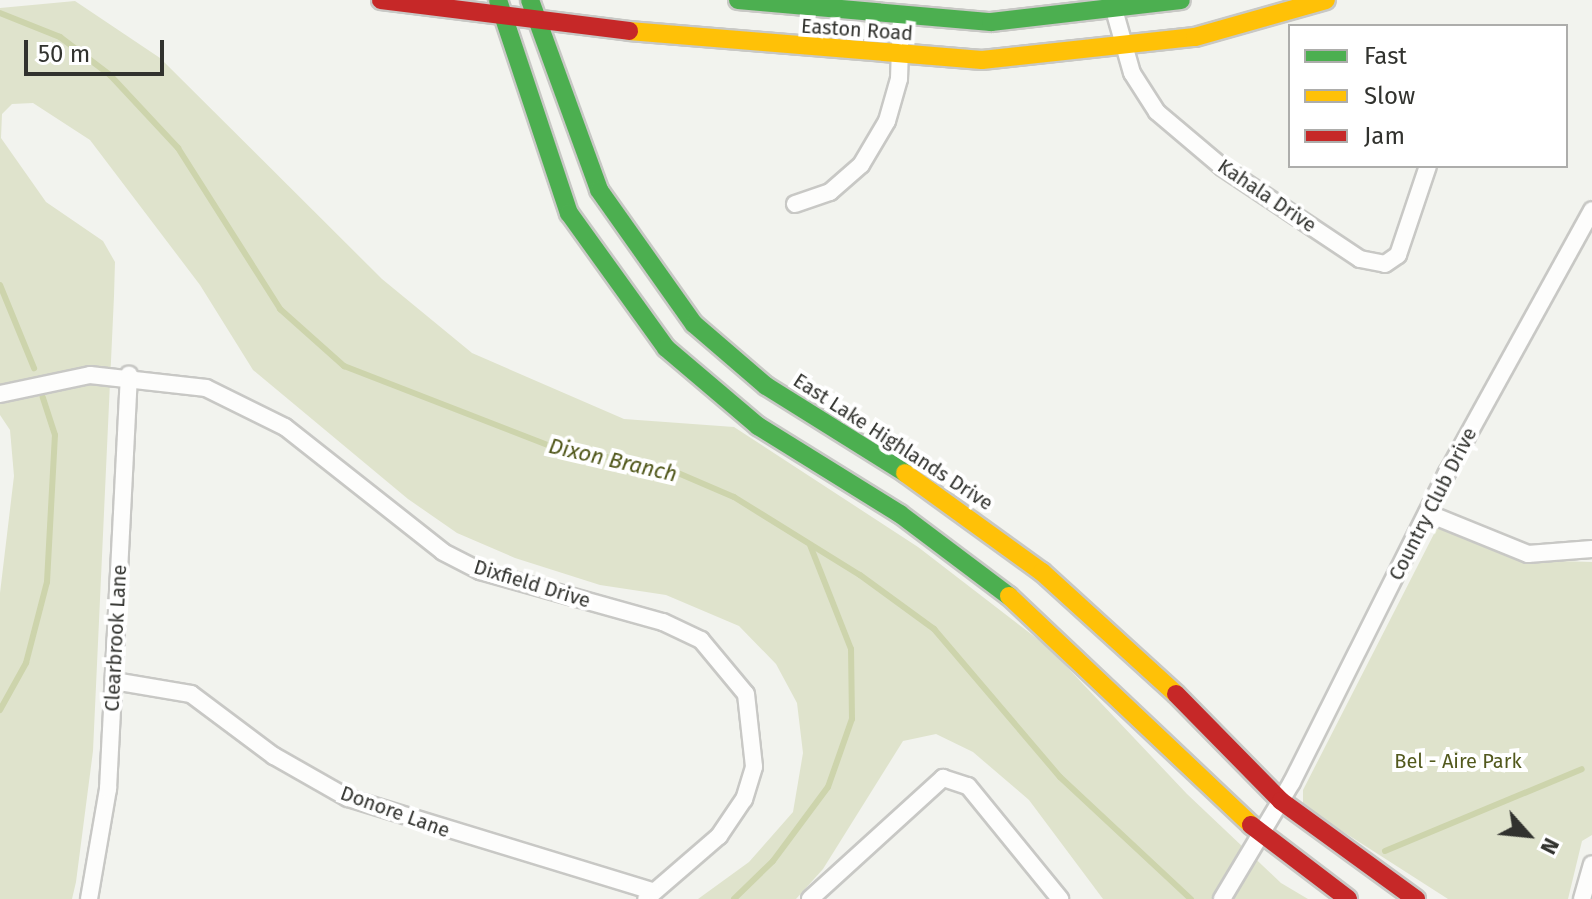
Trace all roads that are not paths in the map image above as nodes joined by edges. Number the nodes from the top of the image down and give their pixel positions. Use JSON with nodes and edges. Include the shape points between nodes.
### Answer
{"nodes":[{"id":1,"x":381,"y":0,"type":"edge"},
{"id":2,"x":530,"y":0,"type":"edge"},
{"id":3,"x":738,"y":0,"type":"edge"},
{"id":4,"x":1181,"y":0,"type":"edge"},
{"id":5,"x":1326,"y":0,"type":"edge"},
{"id":6,"x":500,"y":7,"type":"edge"},
{"id":7,"x":1115,"y":13,"type":"junction"},
{"id":8,"x":901,"y":17,"type":"junction"},
{"id":9,"x":537,"y":21,"type":"junction"},
{"id":10,"x":1124,"y":49,"type":"junction"},
{"id":11,"x":901,"y":55,"type":"junction"},
{"id":12,"x":1427,"y":168,"type":"edge"},
{"id":13,"x":795,"y":204,"type":"dead end"},
{"id":14,"x":1592,"y":210,"type":"edge"},
{"id":15,"x":129,"y":375,"type":"junction"},
{"id":16,"x":0,"y":394,"type":"edge"},
{"id":17,"x":1427,"y":513,"type":"junction"},
{"id":18,"x":1592,"y":549,"type":"edge"},
{"id":19,"x":114,"y":681,"type":"junction"},
{"id":20,"x":1281,"y":801,"type":"junction"},
{"id":21,"x":1261,"y":835,"type":"junction"},
{"id":22,"x":1591,"y":860,"type":"edge"},
{"id":23,"x":649,"y":895,"type":"edge"},
{"id":24,"x":89,"y":899,"type":"edge"},
{"id":25,"x":810,"y":899,"type":"edge"},
{"id":26,"x":1060,"y":899,"type":"edge"},
{"id":27,"x":1222,"y":899,"type":"edge"},
{"id":28,"x":1348,"y":899,"type":"edge"},
{"id":29,"x":1416,"y":899,"type":"edge"},
{"id":30,"x":1582,"y":899,"type":"edge"}],
"edges":[{"from":1,"to":6,"type":"main road","name":"Easton Road"},
{"from":2,"to":9,"type":"main road","name":"East Lake Highlands Drive"},
{"from":3,"to":8,"type":"main road","name":"Easton Road"},
{"from":4,"to":7,"type":"main road","name":"Easton Road"},
{"from":5,"to":10,"type":"main road","name":"Easton Road"},
{"from":6,"to":9,"type":"main road","name":"Easton Road"},
{"from":6,"to":21,"type":"main road","via":[[569,213],[666,348],[758,426],[900,514],[1037,617]]},
{"from":7,"to":8,"type":"main road","name":"Easton Road","via":[[991,22]]},
{"from":7,"to":10,"type":"street","name":"Kahala Drive"},
{"from":8,"to":11,"type":"street"},
{"from":9,"to":11,"type":"main road","name":"Easton Road"},
{"from":9,"to":20,"type":"main road","name":"East Lake Highlands Drive","via":[[599,190],[694,324],[766,386],[904,472],[1042,572],[1131,647]]},
{"from":10,"to":11,"type":"main road","name":"Easton Road","via":[[1039,59]]},
{"from":10,"to":12,"type":"street","name":"Kahala Drive","via":[[1157,112],[1222,167],[1360,259],[1385,264],[1398,255]]},
{"from":11,"to":13,"type":"street","via":[[887,121],[861,165],[830,192]]},
{"from":14,"to":17,"type":"street","name":"Country Club Drive"},
{"from":15,"to":16,"type":"street","name":"Dixfield Drive","via":[[90,375]]},
{"from":15,"to":19,"type":"street","name":"Clearbrook Lane"},
{"from":15,"to":23,"type":"street","name":"Dixfield Drive","via":[[181,382],[245,403],[443,552],[480,571],[663,622],[701,640],[722,660],[752,712],[750,777],[719,836]]},
{"from":17,"to":18,"type":"street","via":[[1528,554]]},
{"from":17,"to":20,"type":"street","name":"Country Club Drive"},
{"from":19,"to":23,"type":"street","name":"Donore Lane","via":[[191,694],[274,756],[348,798]]},
{"from":19,"to":24,"type":"street","name":"Clearbrook Lane","via":[[108,789]]},
{"from":20,"to":21,"type":"street","name":"Country Club Drive"},
{"from":20,"to":29,"type":"main road","name":"East Lake Highlands Drive"},
{"from":21,"to":27,"type":"street","name":"Country Club Drive"},
{"from":21,"to":28,"type":"main road"},
{"from":22,"to":30,"type":"street"},
{"from":25,"to":26,"type":"street","via":[[943,778],[968,786]]}]}
